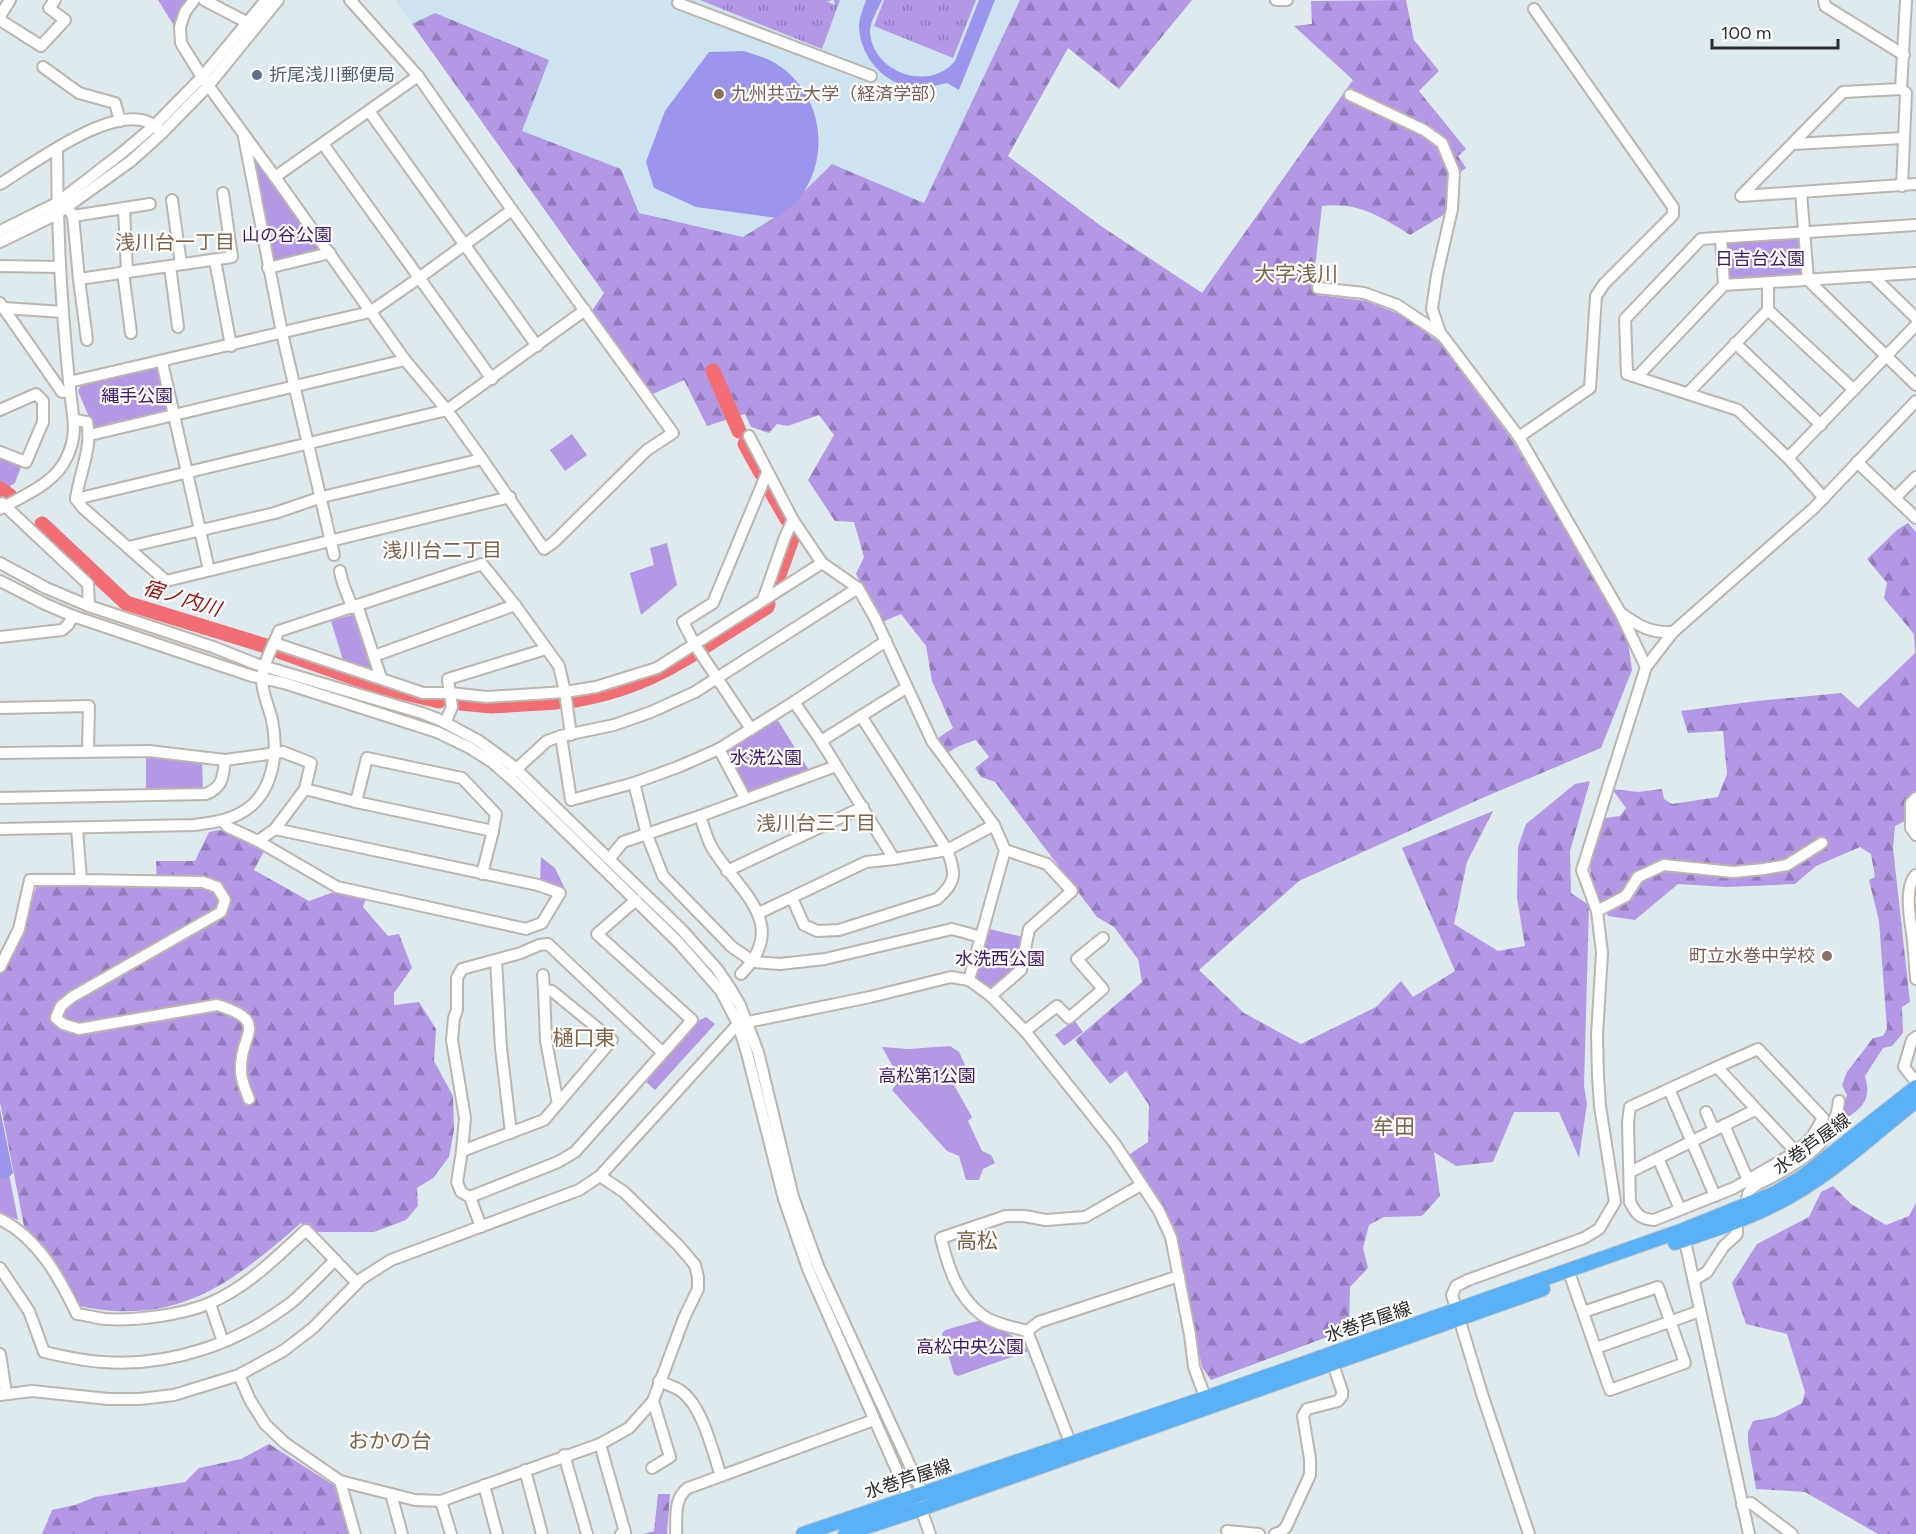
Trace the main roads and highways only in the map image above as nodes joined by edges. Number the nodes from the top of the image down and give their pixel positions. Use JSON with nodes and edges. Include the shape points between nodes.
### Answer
{"nodes":[{"id":1,"x":1916,"y":1087,"type":"edge"},
{"id":2,"x":1916,"y":1101,"type":"edge"},
{"id":3,"x":1684,"y":1235,"type":"junction"},
{"id":4,"x":1458,"y":1315,"type":"junction"},
{"id":5,"x":1207,"y":1403,"type":"junction"},
{"id":6,"x":1073,"y":1449,"type":"junction"},
{"id":7,"x":803,"y":1534,"type":"edge"},
{"id":8,"x":845,"y":1534,"type":"edge"}],
"edges":[{"from":1,"to":3,"type":"main road","name":"水巻芦屋線","via":[[1802,1177]]},
{"from":2,"to":3,"type":"main road","name":"水巻芦屋線","via":[[1822,1176],[1779,1203],[1737,1222]]},
{"from":3,"to":4,"type":"main road","name":"水巻芦屋線"},
{"from":3,"to":4,"type":"main road","name":"水巻芦屋線"},
{"from":4,"to":5,"type":"main road","name":"水巻芦屋線"},
{"from":4,"to":5,"type":"main road","name":"水巻芦屋線","via":[[1333,1364]]},
{"from":5,"to":6,"type":"main road","name":"水巻芦屋線"},
{"from":6,"to":7,"type":"main road","name":"水巻芦屋線"},
{"from":6,"to":8,"type":"main road","name":"水巻芦屋線","via":[[921,1509]]}]}
